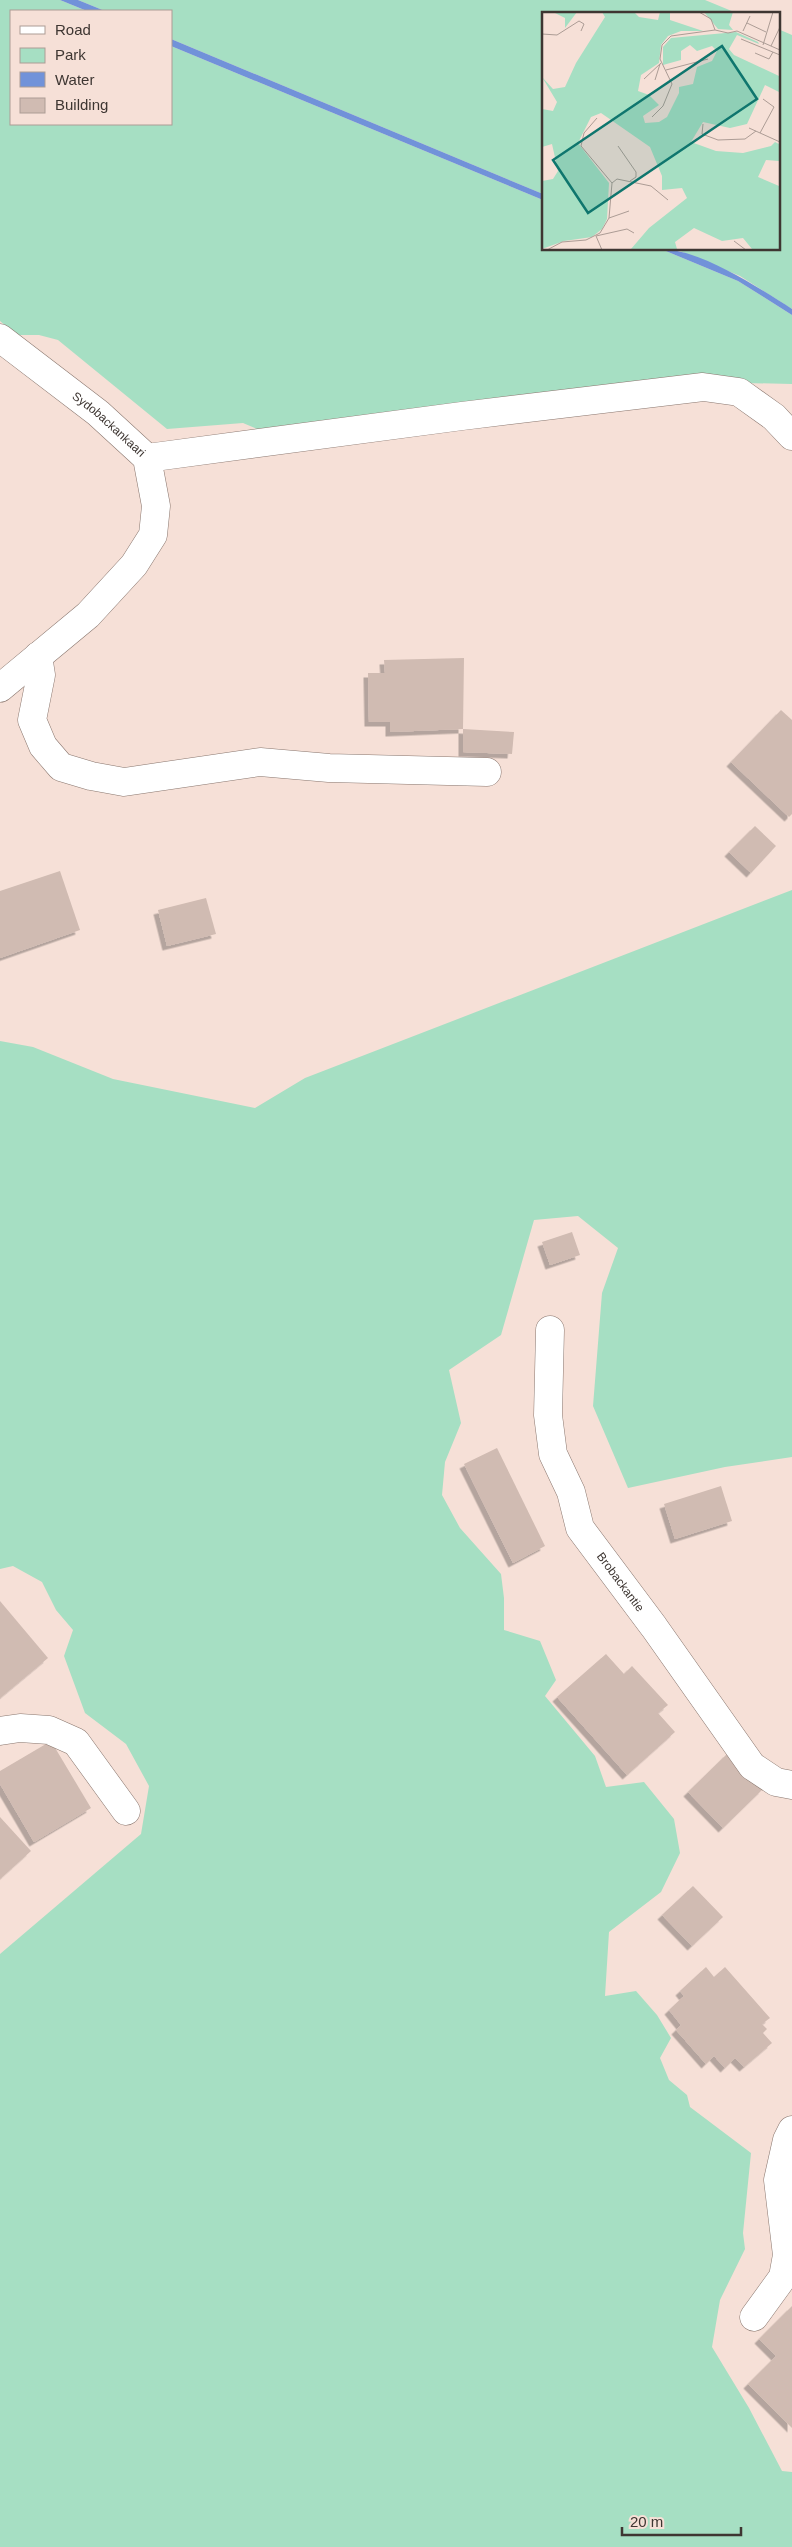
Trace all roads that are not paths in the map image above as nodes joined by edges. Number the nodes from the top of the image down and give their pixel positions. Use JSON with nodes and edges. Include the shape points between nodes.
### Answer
{"nodes":[{"id":1,"x":0,"y":338,"type":"edge"},
{"id":2,"x":792,"y":436,"type":"edge"},
{"id":3,"x":148,"y":458,"type":"junction"},
{"id":4,"x":38,"y":656,"type":"junction"},
{"id":5,"x":0,"y":688,"type":"edge"},
{"id":6,"x":487,"y":772,"type":"dead end"},
{"id":7,"x":550,"y":1330,"type":"dead end"},
{"id":8,"x":0,"y":1731,"type":"edge"},
{"id":9,"x":792,"y":1785,"type":"edge"},
{"id":10,"x":126,"y":1811,"type":"dead end"},
{"id":11,"x":792,"y":2130,"type":"edge"},
{"id":12,"x":754,"y":2317,"type":"dead end"}],
"edges":[{"from":1,"to":3,"type":"street","name":"Sydobackankaari","via":[[98,413]]},
{"from":2,"to":3,"type":"street","via":[[774,417],[739,392],[703,387]]},
{"from":3,"to":4,"type":"street","name":"Sydobackankaari","via":[[156,506],[153,535],[134,565],[88,615]]},
{"from":4,"to":5,"type":"street","name":"Sydobackankaari"},
{"from":4,"to":6,"type":"street","via":[[41,675],[32,720],[43,746],[61,767],[91,776],[124,782],[260,762],[329,768]]},
{"from":7,"to":9,"type":"street","name":"Brobackantie","via":[[548,1415],[553,1454],[571,1492],[580,1528],[752,1766],[776,1782]]},
{"from":8,"to":10,"type":"street","via":[[20,1728],[48,1730],[76,1742]]},
{"from":11,"to":12,"type":"street","via":[[778,2180],[787,2255],[783,2277]]}]}
